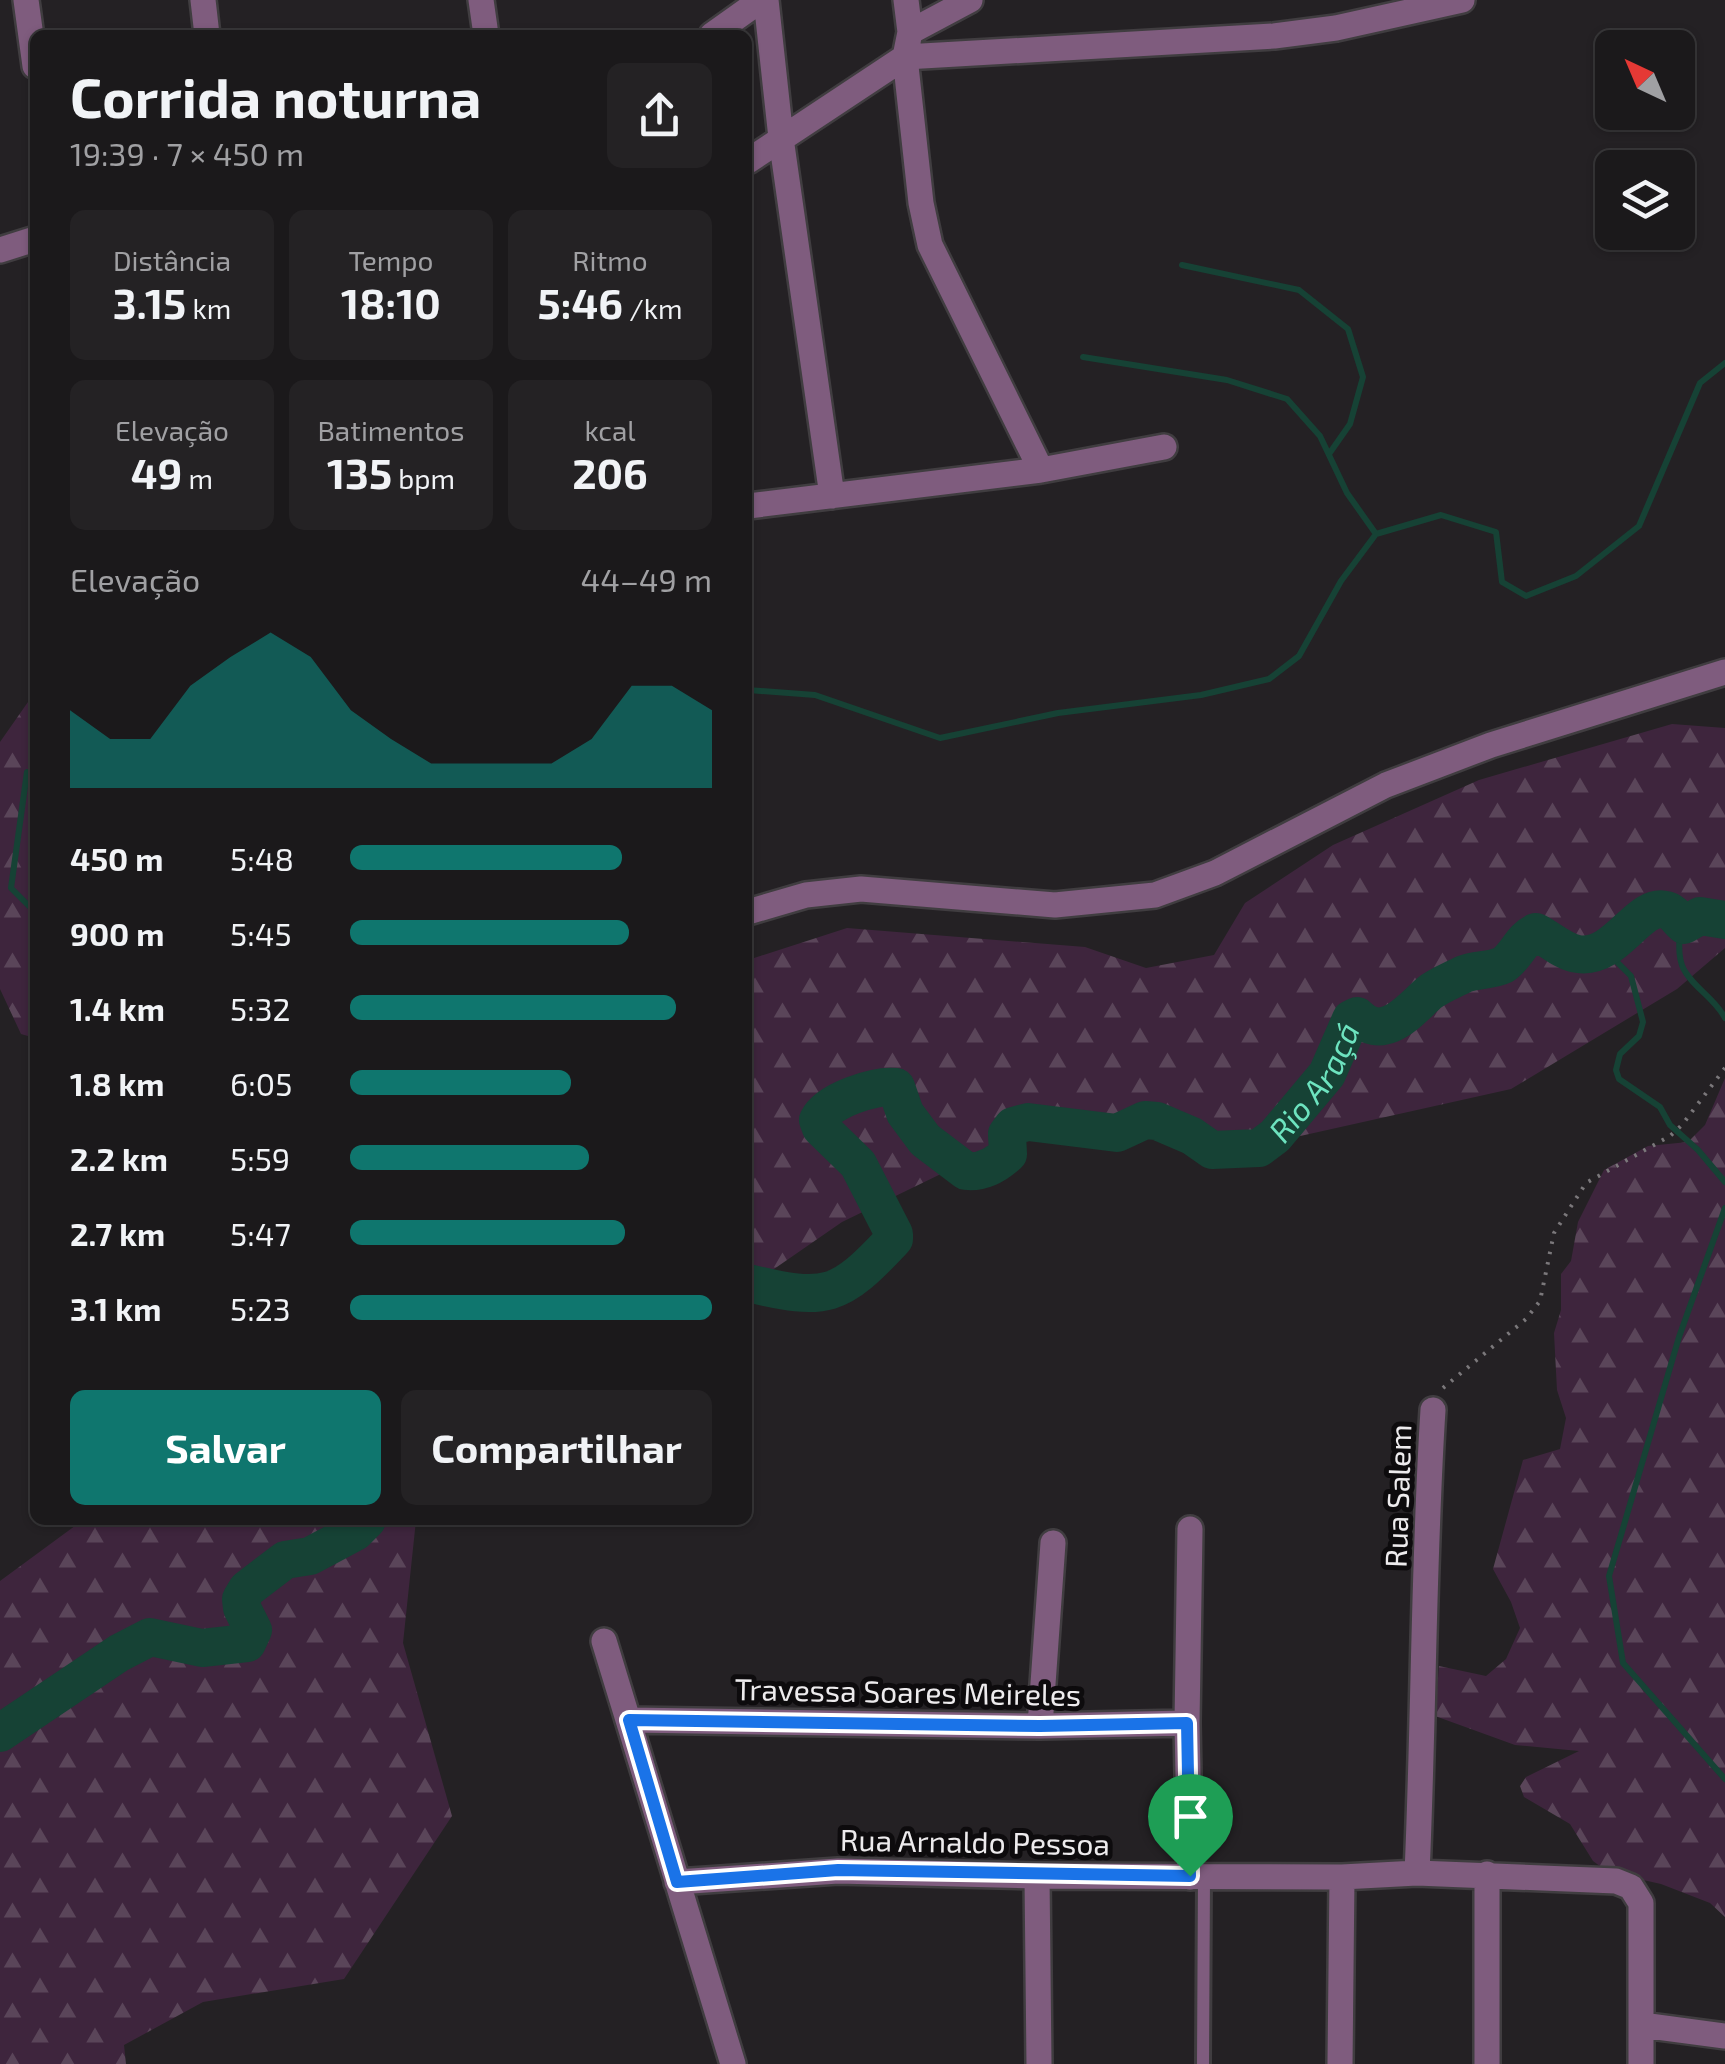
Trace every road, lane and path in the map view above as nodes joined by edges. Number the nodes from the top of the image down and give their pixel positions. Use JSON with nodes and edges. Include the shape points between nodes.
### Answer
{"nodes":[{"id":1,"x":26,"y":0,"type":"edge"},
{"id":2,"x":204,"y":0,"type":"edge"},
{"id":3,"x":481,"y":0,"type":"edge"},
{"id":4,"x":763,"y":0,"type":"edge"},
{"id":5,"x":906,"y":0,"type":"edge"},
{"id":6,"x":970,"y":0,"type":"edge"},
{"id":7,"x":1462,"y":0,"type":"edge"},
{"id":8,"x":30,"y":30,"type":"edge"},
{"id":9,"x":207,"y":30,"type":"edge"},
{"id":10,"x":485,"y":30,"type":"edge"},
{"id":11,"x":719,"y":30,"type":"edge"},
{"id":12,"x":907,"y":45,"type":"junction"},
{"id":13,"x":780,"y":138,"type":"junction"},
{"id":14,"x":752,"y":158,"type":"edge"},
{"id":15,"x":30,"y":241,"type":"edge"},
{"id":16,"x":0,"y":250,"type":"edge"},
{"id":17,"x":1164,"y":447,"type":"dead end"},
{"id":18,"x":1040,"y":470,"type":"junction"},
{"id":19,"x":832,"y":496,"type":"junction"},
{"id":20,"x":752,"y":506,"type":"edge"},
{"id":21,"x":1725,"y":672,"type":"edge"},
{"id":22,"x":752,"y":911,"type":"edge"},
{"id":23,"x":1725,"y":1068,"type":"edge"},
{"id":24,"x":1433,"y":1410,"type":"joint"},
{"id":25,"x":1190,"y":1529,"type":"dead end"},
{"id":26,"x":1054,"y":1543,"type":"dead end"},
{"id":27,"x":604,"y":1641,"type":"dead end"},
{"id":28,"x":629,"y":1720,"type":"junction"},
{"id":29,"x":1187,"y":1723,"type":"junction"},
{"id":30,"x":1040,"y":1726,"type":"junction"},
{"id":31,"x":1418,"y":1872,"type":"junction"},
{"id":32,"x":1487,"y":1874,"type":"junction"},
{"id":33,"x":1037,"y":1876,"type":"junction"},
{"id":34,"x":1197,"y":1876,"type":"junction"},
{"id":35,"x":1342,"y":1878,"type":"junction"},
{"id":36,"x":677,"y":1882,"type":"junction"},
{"id":37,"x":1642,"y":2025,"type":"junction"},
{"id":38,"x":1725,"y":2036,"type":"edge"},
{"id":39,"x":732,"y":2064,"type":"edge"},
{"id":40,"x":1040,"y":2064,"type":"edge"},
{"id":41,"x":1203,"y":2064,"type":"edge"},
{"id":42,"x":1340,"y":2064,"type":"edge"},
{"id":43,"x":1486,"y":2064,"type":"edge"},
{"id":44,"x":1641,"y":2064,"type":"edge"}],
"edges":[{"from":1,"to":8,"type":"street"},
{"from":2,"to":9,"type":"street"},
{"from":3,"to":10,"type":"street"},
{"from":4,"to":11,"type":"street"},
{"from":4,"to":13,"type":"street"},
{"from":5,"to":12,"type":"street"},
{"from":6,"to":12,"type":"street"},
{"from":7,"to":12,"type":"street","via":[[1274,36]]},
{"from":12,"to":13,"type":"street"},
{"from":12,"to":18,"type":"street","via":[[930,244]]},
{"from":13,"to":14,"type":"street"},
{"from":13,"to":19,"type":"street"},
{"from":15,"to":16,"type":"street"},
{"from":17,"to":18,"type":"street"},
{"from":18,"to":19,"type":"street"},
{"from":19,"to":20,"type":"street"},
{"from":21,"to":22,"type":"street","via":[[1490,745],[1386,785],[1215,873],[1155,895],[1055,905],[861,888]]},
{"from":23,"to":24,"type":"path","name":"Rua Salem","via":[[1670,1136],[1586,1183],[1554,1232],[1540,1301],[1437,1394]]},
{"from":24,"to":31,"type":"street","name":"Rua Salem"},
{"from":25,"to":29,"type":"street"},
{"from":26,"to":30,"type":"street"},
{"from":27,"to":28,"type":"street"},
{"from":28,"to":30,"type":"street","name":"Travessa Soares Meireles"},
{"from":28,"to":36,"type":"street"},
{"from":29,"to":30,"type":"street","name":"Travessa Soares Meireles"},
{"from":29,"to":34,"type":"street"},
{"from":31,"to":32,"type":"street","name":"Rua Arnaldo Pessoa"},
{"from":31,"to":35,"type":"street","name":"Rua Arnaldo Pessoa"},
{"from":32,"to":37,"type":"street","name":"Rua Arnaldo Pessoa","via":[[1631,1887],[1642,1924]]},
{"from":32,"to":43,"type":"street"},
{"from":33,"to":34,"type":"street","name":"Rua Arnaldo Pessoa"},
{"from":33,"to":36,"type":"street","name":"Rua Arnaldo Pessoa","via":[[838,1870]]},
{"from":33,"to":40,"type":"street"},
{"from":34,"to":35,"type":"street","name":"Rua Arnaldo Pessoa"},
{"from":34,"to":41,"type":"lane"},
{"from":35,"to":42,"type":"street"},
{"from":36,"to":39,"type":"street"},
{"from":37,"to":38,"type":"street"},
{"from":37,"to":44,"type":"street"}]}
